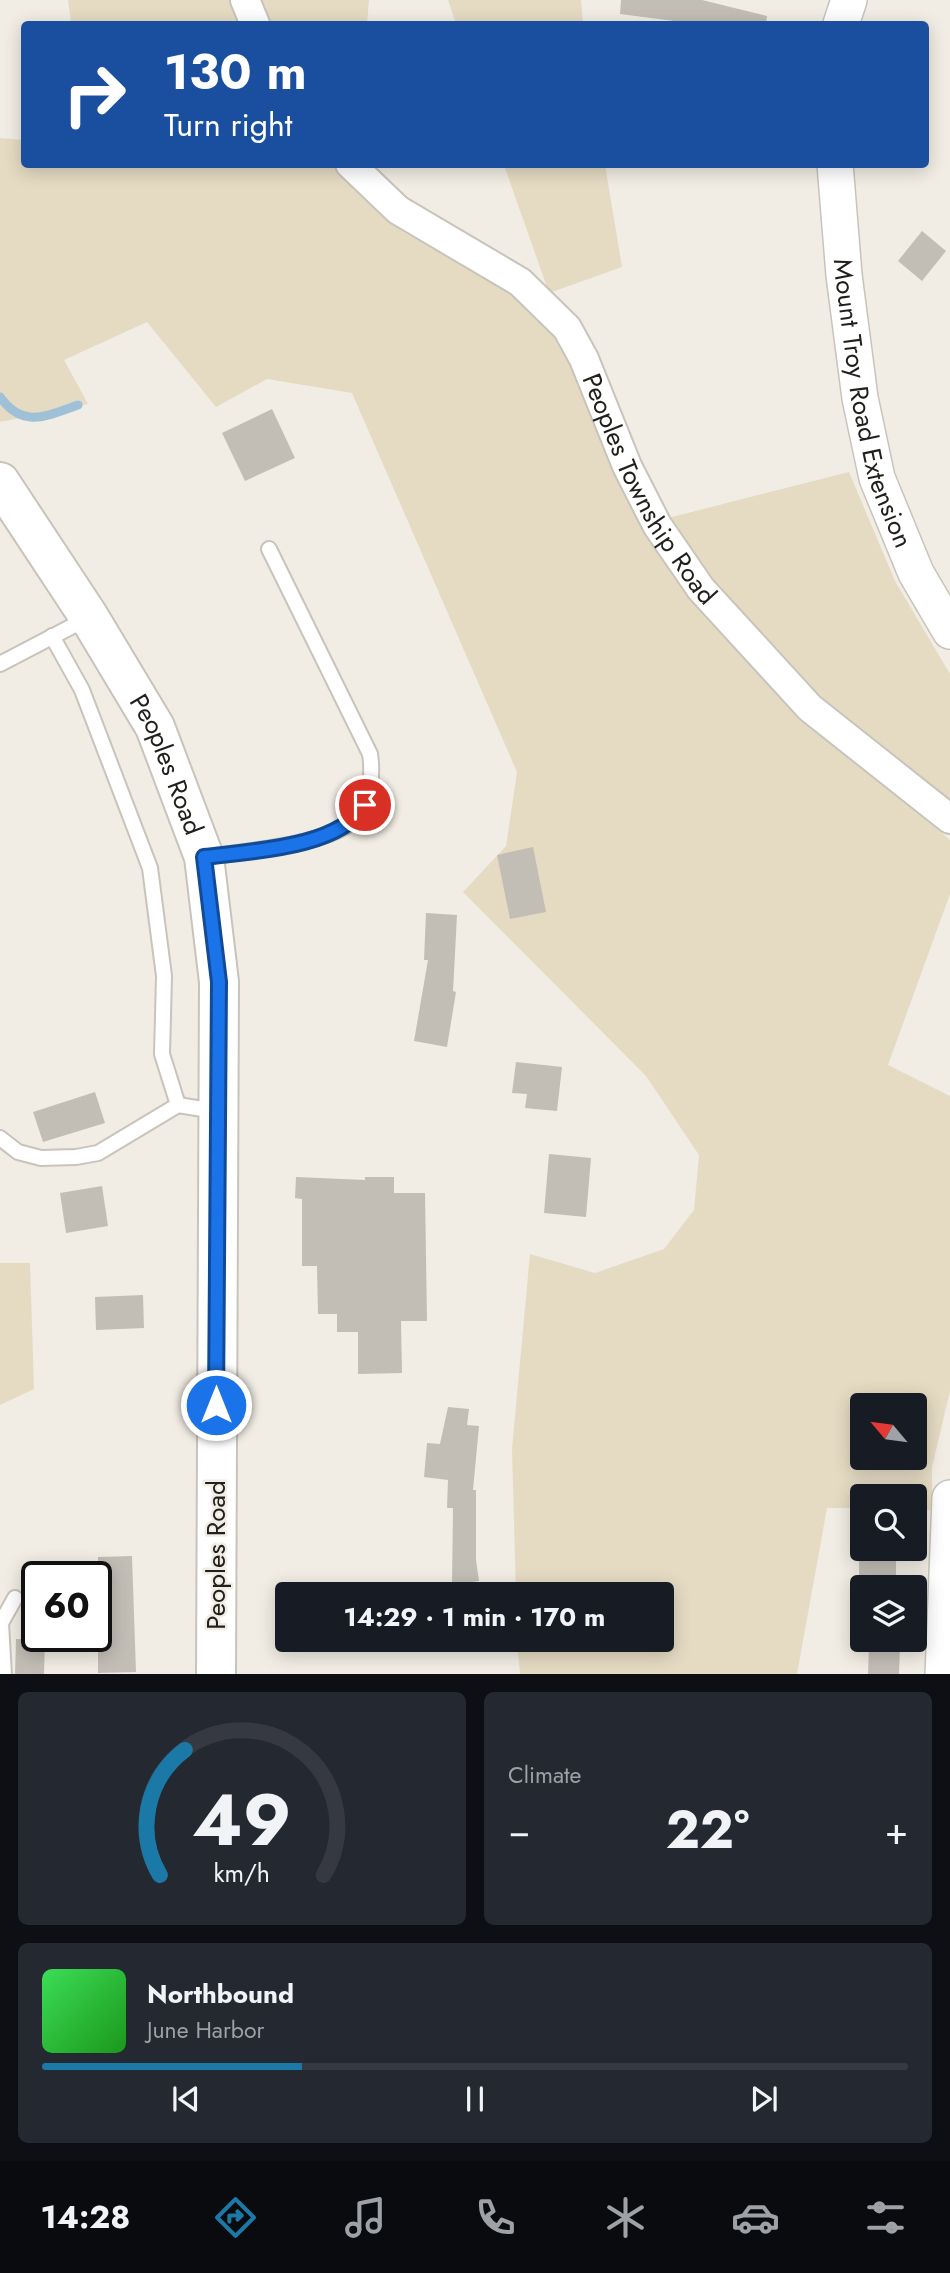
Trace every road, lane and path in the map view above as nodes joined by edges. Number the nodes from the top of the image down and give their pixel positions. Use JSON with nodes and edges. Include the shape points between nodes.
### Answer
{"nodes":[{"id":1,"x":245,"y":0,"type":"edge"},
{"id":2,"x":849,"y":0,"type":"edge"},
{"id":3,"x":254,"y":21,"type":"edge"},
{"id":4,"x":842,"y":21,"type":"edge"},
{"id":5,"x":354,"y":168,"type":"edge"},
{"id":6,"x":835,"y":168,"type":"edge"},
{"id":7,"x":0,"y":482,"type":"edge"},
{"id":8,"x":269,"y":550,"type":"dead end"},
{"id":9,"x":89,"y":617,"type":"junction"},
{"id":10,"x":950,"y":631,"type":"edge"},
{"id":11,"x":52,"y":636,"type":"junction"},
{"id":12,"x":0,"y":664,"type":"edge"},
{"id":13,"x":950,"y":819,"type":"edge"},
{"id":14,"x":204,"y":857,"type":"junction"},
{"id":15,"x":178,"y":1105,"type":"junction"},
{"id":16,"x":217,"y":1111,"type":"junction"},
{"id":17,"x":0,"y":1138,"type":"edge"},
{"id":18,"x":950,"y":1498,"type":"edge"},
{"id":19,"x":15,"y":1598,"type":"dead end"},
{"id":20,"x":4,"y":1674,"type":"edge"},
{"id":21,"x":216,"y":1674,"type":"edge"},
{"id":22,"x":943,"y":1674,"type":"edge"}],
"edges":[{"from":1,"to":3,"type":"street"},
{"from":2,"to":4,"type":"street"},
{"from":5,"to":13,"type":"street","name":"Peoples Township Road","via":[[398,210],[520,282],[567,328],[657,525],[701,589],[810,708]]},
{"from":6,"to":10,"type":"street","name":"Mount Troy Road Extension","via":[[860,398],[877,478],[916,573]]},
{"from":7,"to":9,"type":"main road","name":"Peoples Road"},
{"from":8,"to":14,"type":"lane","via":[[370,754],[369,790],[356,819],[345,827],[280,846]]},
{"from":9,"to":11,"type":"lane"},
{"from":9,"to":14,"type":"main road","name":"Peoples Road","via":[[155,727]]},
{"from":11,"to":12,"type":"lane"},
{"from":11,"to":15,"type":"lane","via":[[82,690],[150,868],[164,976],[162,1054]]},
{"from":14,"to":16,"type":"main road","name":"Peoples Road","via":[[219,982]]},
{"from":15,"to":16,"type":"lane"},
{"from":15,"to":17,"type":"lane","via":[[98,1153],[41,1158],[18,1153]]},
{"from":16,"to":21,"type":"main road","name":"Peoples Road"},
{"from":18,"to":22,"type":"street"},
{"from":19,"to":20,"type":"lane","via":[[1,1623]]}]}
